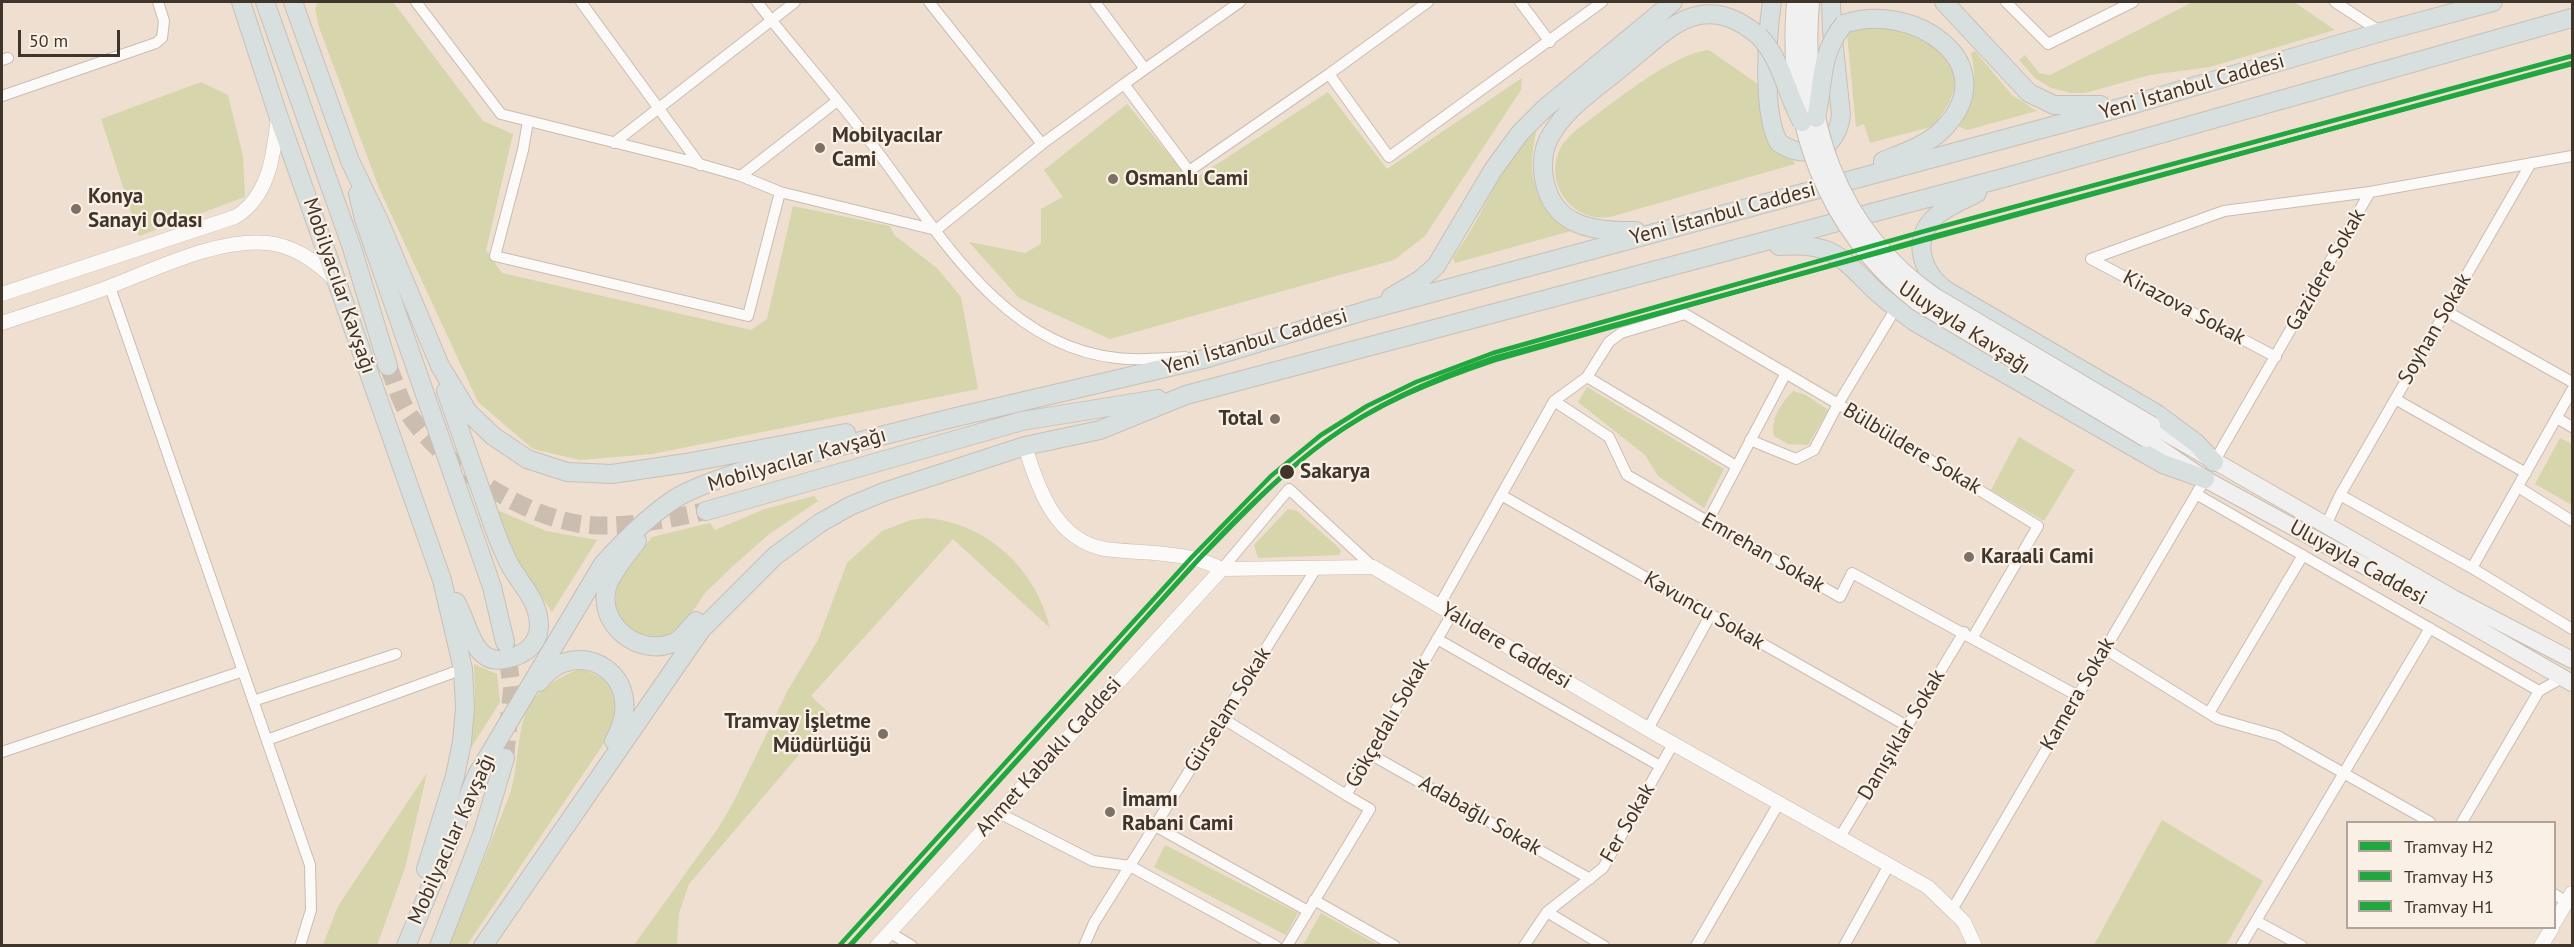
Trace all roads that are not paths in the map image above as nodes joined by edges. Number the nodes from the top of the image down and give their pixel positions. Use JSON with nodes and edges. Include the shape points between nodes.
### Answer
{"nodes":[{"id":1,"x":158,"y":2,"type":"edge"},
{"id":2,"x":241,"y":2,"type":"edge"},
{"id":3,"x":265,"y":2,"type":"edge"},
{"id":4,"x":294,"y":2,"type":"edge"},
{"id":5,"x":416,"y":2,"type":"edge"},
{"id":6,"x":582,"y":2,"type":"edge"},
{"id":7,"x":757,"y":2,"type":"edge"},
{"id":8,"x":795,"y":2,"type":"edge"},
{"id":9,"x":929,"y":2,"type":"edge"},
{"id":10,"x":1095,"y":2,"type":"edge"},
{"id":11,"x":1240,"y":2,"type":"edge"},
{"id":12,"x":1428,"y":2,"type":"edge"},
{"id":13,"x":1520,"y":2,"type":"edge"},
{"id":14,"x":1602,"y":2,"type":"edge"},
{"id":15,"x":1673,"y":2,"type":"edge"},
{"id":16,"x":1772,"y":2,"type":"edge"},
{"id":17,"x":1796,"y":2,"type":"edge"},
{"id":18,"x":1811,"y":2,"type":"edge"},
{"id":19,"x":1831,"y":2,"type":"edge"},
{"id":20,"x":1944,"y":2,"type":"edge"},
{"id":21,"x":2006,"y":2,"type":"edge"},
{"id":22,"x":2133,"y":2,"type":"edge"},
{"id":23,"x":2335,"y":2,"type":"edge"},
{"id":24,"x":2493,"y":2,"type":"edge"},
{"id":25,"x":2572,"y":18,"type":"edge"},
{"id":26,"x":770,"y":19,"type":"junction"},
{"id":27,"x":2381,"y":32,"type":"junction"},
{"id":28,"x":1550,"y":42,"type":"junction"},
{"id":29,"x":1145,"y":69,"type":"junction"},
{"id":30,"x":1329,"y":74,"type":"junction"},
{"id":31,"x":1124,"y":84,"type":"junction"},
{"id":32,"x":2,"y":96,"type":"edge"},
{"id":33,"x":837,"y":101,"type":"junction"},
{"id":34,"x":2127,"y":106,"type":"junction"},
{"id":35,"x":660,"y":107,"type":"junction"},
{"id":36,"x":278,"y":115,"type":"junction"},
{"id":37,"x":1809,"y":120,"type":"junction"},
{"id":38,"x":528,"y":121,"type":"junction"},
{"id":39,"x":614,"y":143,"type":"junction"},
{"id":40,"x":1042,"y":144,"type":"junction"},
{"id":41,"x":2572,"y":156,"type":"edge"},
{"id":42,"x":350,"y":161,"type":"junction"},
{"id":43,"x":2531,"y":163,"type":"junction"},
{"id":44,"x":700,"y":165,"type":"junction"},
{"id":45,"x":741,"y":176,"type":"junction"},
{"id":46,"x":2007,"y":177,"type":"junction"},
{"id":47,"x":1848,"y":180,"type":"junction"},
{"id":48,"x":780,"y":192,"type":"junction"},
{"id":49,"x":2370,"y":192,"type":"junction"},
{"id":50,"x":936,"y":230,"type":"junction"},
{"id":51,"x":1665,"y":230,"type":"junction"},
{"id":52,"x":1741,"y":248,"type":"junction"},
{"id":53,"x":1928,"y":273,"type":"junction"},
{"id":54,"x":337,"y":281,"type":"junction"},
{"id":55,"x":110,"y":287,"type":"junction"},
{"id":56,"x":2,"y":294,"type":"edge"},
{"id":57,"x":1896,"y":308,"type":"junction"},
{"id":58,"x":1368,"y":310,"type":"junction"},
{"id":59,"x":2446,"y":311,"type":"junction"},
{"id":60,"x":419,"y":315,"type":"junction"},
{"id":61,"x":2,"y":323,"type":"edge"},
{"id":62,"x":2276,"y":357,"type":"junction"},
{"id":63,"x":1208,"y":358,"type":"junction"},
{"id":64,"x":388,"y":366,"type":"tunnel mouth"},
{"id":65,"x":1786,"y":373,"type":"junction"},
{"id":66,"x":1587,"y":377,"type":"junction"},
{"id":67,"x":2572,"y":382,"type":"edge"},
{"id":68,"x":2572,"y":390,"type":"edge"},
{"id":69,"x":1186,"y":395,"type":"junction"},
{"id":70,"x":2395,"y":399,"type":"junction"},
{"id":71,"x":1554,"y":400,"type":"junction"},
{"id":72,"x":1838,"y":404,"type":"junction"},
{"id":73,"x":952,"y":418,"type":"junction"},
{"id":74,"x":2557,"y":418,"type":"junction"},
{"id":75,"x":2572,"y":427,"type":"edge"},
{"id":76,"x":2149,"y":432,"type":"junction"},
{"id":77,"x":1750,"y":440,"type":"junction"},
{"id":78,"x":1025,"y":446,"type":"junction"},
{"id":79,"x":2214,"y":462,"type":"junction"},
{"id":80,"x":1736,"y":466,"type":"junction"},
{"id":81,"x":2526,"y":473,"type":"junction"},
{"id":82,"x":2201,"y":486,"type":"junction"},
{"id":83,"x":2518,"y":487,"type":"junction"},
{"id":84,"x":1501,"y":495,"type":"junction"},
{"id":85,"x":2340,"y":495,"type":"junction"},
{"id":86,"x":706,"y":511,"type":"tunnel mouth"},
{"id":87,"x":654,"y":517,"type":"junction"},
{"id":88,"x":1708,"y":521,"type":"junction"},
{"id":89,"x":2572,"y":521,"type":"edge"},
{"id":90,"x":2326,"y":525,"type":"junction"},
{"id":91,"x":2038,"y":526,"type":"joint"},
{"id":92,"x":2303,"y":555,"type":"junction"},
{"id":93,"x":1317,"y":567,"type":"junction"},
{"id":94,"x":1373,"y":567,"type":"junction"},
{"id":95,"x":2472,"y":568,"type":"junction"},
{"id":96,"x":1222,"y":569,"type":"junction"},
{"id":97,"x":749,"y":579,"type":"junction"},
{"id":98,"x":442,"y":580,"type":"junction"},
{"id":99,"x":1439,"y":606,"type":"junction"},
{"id":100,"x":1452,"y":614,"type":"junction"},
{"id":101,"x":1711,"y":614,"type":"junction"},
{"id":102,"x":2430,"y":628,"type":"junction"},
{"id":103,"x":2572,"y":629,"type":"edge"},
{"id":104,"x":1969,"y":635,"type":"junction"},
{"id":105,"x":1437,"y":639,"type":"junction"},
{"id":106,"x":505,"y":642,"type":"tunnel mouth"},
{"id":107,"x":2105,"y":649,"type":"junction"},
{"id":108,"x":396,"y":654,"type":"dead end"},
{"id":109,"x":2572,"y":660,"type":"edge"},
{"id":110,"x":463,"y":669,"type":"junction"},
{"id":111,"x":243,"y":671,"type":"junction"},
{"id":112,"x":2567,"y":681,"type":"edge"},
{"id":113,"x":2539,"y":691,"type":"junction"},
{"id":114,"x":2078,"y":696,"type":"junction"},
{"id":115,"x":253,"y":701,"type":"junction"},
{"id":116,"x":2209,"y":713,"type":"junction"},
{"id":117,"x":1222,"y":718,"type":"junction"},
{"id":118,"x":1907,"y":726,"type":"junction"},
{"id":119,"x":1648,"y":729,"type":"junction"},
{"id":120,"x":500,"y":734,"type":"junction"},
{"id":121,"x":267,"y":740,"type":"junction"},
{"id":122,"x":1673,"y":744,"type":"junction"},
{"id":123,"x":2,"y":752,"type":"edge"},
{"id":124,"x":1370,"y":754,"type":"junction"},
{"id":125,"x":505,"y":758,"type":"tunnel mouth"},
{"id":126,"x":1660,"y":766,"type":"junction"},
{"id":127,"x":2344,"y":774,"type":"junction"},
{"id":128,"x":1346,"y":795,"type":"junction"},
{"id":129,"x":1779,"y":803,"type":"junction"},
{"id":130,"x":578,"y":808,"type":"junction"},
{"id":131,"x":999,"y":813,"type":"junction"},
{"id":132,"x":2428,"y":821,"type":"edge"},
{"id":133,"x":2463,"y":821,"type":"edge"},
{"id":134,"x":1155,"y":826,"type":"junction"},
{"id":135,"x":1840,"y":837,"type":"junction"},
{"id":136,"x":1888,"y":865,"type":"junction"},
{"id":137,"x":1130,"y":866,"type":"junction"},
{"id":138,"x":1590,"y":879,"type":"junction"},
{"id":139,"x":2570,"y":897,"type":"edge"},
{"id":140,"x":1314,"y":900,"type":"junction"},
{"id":141,"x":1952,"y":909,"type":"junction"},
{"id":142,"x":1308,"y":911,"type":"junction"},
{"id":143,"x":1547,"y":912,"type":"junction"},
{"id":144,"x":2556,"y":920,"type":"edge"},
{"id":145,"x":2256,"y":921,"type":"junction"},
{"id":146,"x":2551,"y":929,"type":"edge"},
{"id":147,"x":889,"y":932,"type":"junction"},
{"id":148,"x":407,"y":943,"type":"edge"},
{"id":149,"x":300,"y":945,"type":"edge"},
{"id":150,"x":439,"y":945,"type":"edge"},
{"id":151,"x":483,"y":945,"type":"edge"},
{"id":152,"x":876,"y":945,"type":"edge"},
{"id":153,"x":912,"y":945,"type":"edge"},
{"id":154,"x":1084,"y":945,"type":"edge"},
{"id":155,"x":1276,"y":945,"type":"edge"},
{"id":156,"x":1287,"y":945,"type":"edge"},
{"id":157,"x":1395,"y":945,"type":"edge"},
{"id":158,"x":1524,"y":945,"type":"edge"},
{"id":159,"x":1604,"y":945,"type":"edge"},
{"id":160,"x":1696,"y":945,"type":"edge"},
{"id":161,"x":1844,"y":945,"type":"edge"},
{"id":162,"x":1975,"y":945,"type":"edge"},
{"id":163,"x":2241,"y":945,"type":"edge"},
{"id":164,"x":2302,"y":945,"type":"edge"},
{"id":165,"x":2541,"y":945,"type":"edge"}],
"edges":[{"from":1,"to":32,"type":"street","via":[[164,21],[162,38],[156,43]]},
{"from":2,"to":36,"type":"highway","name":"Mobilyacılar Kavşağı"},
{"from":3,"to":64,"type":"highway","name":"Mobilyacılar Kavşağı","via":[[352,248]]},
{"from":4,"to":42,"type":"highway"},
{"from":5,"to":38,"type":"street","via":[[501,114]]},
{"from":6,"to":35,"type":"street"},
{"from":7,"to":26,"type":"street"},
{"from":8,"to":26,"type":"street"},
{"from":9,"to":40,"type":"street"},
{"from":10,"to":29,"type":"street"},
{"from":11,"to":29,"type":"street"},
{"from":12,"to":30,"type":"street"},
{"from":13,"to":28,"type":"street"},
{"from":14,"to":28,"type":"street"},
{"from":15,"to":58,"type":"highway","via":[[1532,120],[1501,157],[1436,266],[1414,284]]},
{"from":16,"to":19,"type":"highway","via":[[1768,32],[1770,123],[1779,143],[1798,152],[1827,146],[1840,128]]},
{"from":17,"to":37,"type":"main road","name":"Uluyayla Kavşağı","bridge":true,"via":[[1794,76]]},
{"from":18,"to":37,"type":"main road","name":"Uluyayla Kavşağı","bridge":true},
{"from":20,"to":34,"type":"highway","via":[[2017,81],[2042,101],[2066,107]]},
{"from":21,"to":22,"type":"street","via":[[2048,45]]},
{"from":23,"to":27,"type":"street"},
{"from":24,"to":27,"type":"highway","name":"Yeni İstanbul Caddesi"},
{"from":25,"to":46,"type":"highway","name":"Yeni İstanbul Caddesi"},
{"from":26,"to":33,"type":"street"},
{"from":26,"to":35,"type":"street"},
{"from":27,"to":34,"type":"highway","name":"Yeni İstanbul Caddesi"},
{"from":28,"to":30,"type":"street","via":[[1389,157]]},
{"from":29,"to":31,"type":"street"},
{"from":30,"to":31,"type":"street","via":[[1189,171]]},
{"from":31,"to":40,"type":"street"},
{"from":33,"to":45,"type":"street"},
{"from":33,"to":50,"type":"street"},
{"from":34,"to":47,"type":"highway","name":"Yeni İstanbul Caddesi"},
{"from":35,"to":39,"type":"street"},
{"from":35,"to":44,"type":"street"},
{"from":36,"to":54,"type":"highway","name":"Mobilyacılar Kavşağı"},
{"from":36,"to":56,"type":"street","via":[[273,159],[263,186],[247,210]]},
{"from":37,"to":47,"type":"highway","bridge":true,"via":[[1830,45],[1844,24],[1859,13],[1879,6],[1902,5],[1940,24],[1953,40],[1964,80],[1956,111],[1938,134]]},
{"from":37,"to":51,"type":"highway","bridge":true,"via":[[1774,54],[1759,36],[1732,18],[1716,15],[1678,23],[1570,110],[1553,131],[1543,158],[1548,196],[1563,216],[1581,226],[1601,230]]},
{"from":37,"to":76,"type":"main road","name":"Uluyayla Kavşağı","bridge":true,"via":[[1848,200],[1874,241],[1905,274]]},
{"from":38,"to":39,"type":"street"},
{"from":38,"to":48,"type":"street","via":[[495,256],[748,316]]},
{"from":39,"to":44,"type":"street"},
{"from":40,"to":50,"type":"street"},
{"from":41,"to":43,"type":"street","name":"Gazidere Sokak"},
{"from":42,"to":60,"type":"highway","name":"Mobilyacılar Kavşağı"},
{"from":42,"to":106,"type":"highway","via":[[364,219],[492,587]]},
{"from":43,"to":49,"type":"street","name":"Gazidere Sokak"},
{"from":43,"to":59,"type":"street","name":"Soyhan Sokak"},
{"from":44,"to":45,"type":"street"},
{"from":45,"to":48,"type":"street"},
{"from":46,"to":52,"type":"highway","name":"Yeni İstanbul Caddesi"},
{"from":46,"to":53,"type":"highway","via":[[1944,210],[1930,223],[1921,247]]},
{"from":47,"to":51,"type":"highway","name":"Yeni İstanbul Caddesi"},
{"from":48,"to":50,"type":"street"},
{"from":49,"to":62,"type":"street","name":"Gazidere Sokak"},
{"from":49,"to":62,"type":"street","name":"Kirazova Sokak","via":[[2224,211],[2091,259]]},
{"from":50,"to":63,"type":"street","via":[[1006,310],[1042,334],[1080,350],[1116,358]]},
{"from":51,"to":58,"type":"highway","name":"Yeni İstanbul Caddesi"},
{"from":52,"to":57,"type":"highway","via":[[1804,244],[1829,250],[1848,262]]},
{"from":52,"to":69,"type":"highway","name":"Yeni İstanbul Caddesi"},
{"from":53,"to":57,"type":"highway","via":[[1905,276],[1896,289]]},
{"from":53,"to":57,"type":"highway","via":[[1930,288],[1922,305],[1910,310]]},
{"from":53,"to":79,"type":"highway","via":[[1947,291],[2157,414]]},
{"from":54,"to":55,"type":"street","via":[[318,264],[291,250],[270,243],[237,243]]},
{"from":54,"to":98,"type":"highway","name":"Mobilyacılar Kavşağı"},
{"from":55,"to":61,"type":"street"},
{"from":55,"to":111,"type":"street"},
{"from":57,"to":72,"type":"street"},
{"from":57,"to":82,"type":"highway"},
{"from":58,"to":63,"type":"highway","name":"Yeni İstanbul Caddesi"},
{"from":59,"to":67,"type":"street"},
{"from":59,"to":70,"type":"street","name":"Soyhan Sokak"},
{"from":60,"to":73,"type":"highway","name":"Mobilyacılar Kavşağı","via":[[440,366],[468,412],[493,436],[527,459],[567,472],[612,474],[686,464]]},
{"from":60,"to":98,"type":"highway","via":[[503,552],[538,612],[539,630],[533,644],[523,654],[501,660],[487,656],[473,644],[458,605]]},
{"from":62,"to":79,"type":"street","name":"Gazidere Sokak"},
{"from":63,"to":73,"type":"highway","name":"Yeni İstanbul Caddesi"},
{"from":65,"to":66,"type":"street","name":"Bülbüldere Sokak","via":[[1685,314],[1621,333],[1609,342]]},
{"from":65,"to":72,"type":"street","name":"Bülbüldere Sokak"},
{"from":65,"to":77,"type":"street"},
{"from":66,"to":71,"type":"street"},
{"from":66,"to":80,"type":"street"},
{"from":68,"to":74,"type":"street"},
{"from":69,"to":78,"type":"highway","via":[[1100,430]]},
{"from":69,"to":86,"type":"highway","name":"Mobilyacılar Kavşağı","via":[[1022,421]]},
{"from":70,"to":81,"type":"street"},
{"from":70,"to":85,"type":"street","name":"Soyhan Sokak"},
{"from":71,"to":84,"type":"street"},
{"from":71,"to":88,"type":"street","name":"Emrehan Sokak","via":[[1609,436],[1627,475]]},
{"from":72,"to":77,"type":"street","via":[[1814,450],[1796,459]]},
{"from":72,"to":91,"type":"street","name":"Bülbüldere Sokak"},
{"from":73,"to":87,"type":"highway","name":"Mobilyacılar Kavşağı","via":[[742,471],[676,498]]},
{"from":74,"to":75,"type":"street"},
{"from":74,"to":81,"type":"street"},
{"from":76,"to":79,"type":"main road","name":"Uluyayla Caddesi"},
{"from":76,"to":82,"type":"main road","name":"Uluyayla Caddesi"},
{"from":77,"to":80,"type":"street"},
{"from":78,"to":96,"type":"street","via":[[1049,508],[1083,540],[1104,548],[1200,558]]},
{"from":78,"to":97,"type":"highway","via":[[850,506],[820,523]]},
{"from":79,"to":90,"type":"main road","name":"Uluyayla Caddesi"},
{"from":80,"to":88,"type":"street"},
{"from":81,"to":83,"type":"street"},
{"from":82,"to":92,"type":"street"},
{"from":82,"to":107,"type":"street","name":"Kamera Sokak"},
{"from":82,"to":112,"type":"main road","name":"Uluyayla Caddesi","via":[[2447,611]]},
{"from":83,"to":89,"type":"street"},
{"from":83,"to":95,"type":"street"},
{"from":84,"to":99,"type":"street"},
{"from":84,"to":101,"type":"street","name":"Kavuncu Sokak"},
{"from":85,"to":90,"type":"street","name":"Soyhan Sokak"},
{"from":85,"to":95,"type":"street"},
{"from":87,"to":97,"type":"highway","via":[[607,588],[610,623],[623,635],[653,647],[675,643],[716,599]]},
{"from":87,"to":120,"type":"highway","name":"Mobilyacılar Kavşağı","via":[[603,564]]},
{"from":88,"to":104,"type":"street","name":"Emrehan Sokak","via":[[1840,597],[1852,573]]},
{"from":90,"to":109,"type":"main road","name":"Uluyayla Caddesi"},
{"from":91,"to":104,"type":"street","name":"Danışıklar Sokak"},
{"from":92,"to":102,"type":"street"},
{"from":92,"to":116,"type":"street"},
{"from":93,"to":94,"type":"street"},
{"from":93,"to":96,"type":"street"},
{"from":93,"to":117,"type":"street","name":"Gürselam Sokak"},
{"from":94,"to":96,"type":"street","via":[[1289,489]]},
{"from":94,"to":99,"type":"street","name":"Yalıdere Caddesi"},
{"from":95,"to":103,"type":"street"},
{"from":96,"to":131,"type":"street","name":"Ahmet Kabaklı Caddesi"},
{"from":97,"to":130,"type":"highway","via":[[701,630]]},
{"from":98,"to":110,"type":"highway","name":"Mobilyacılar Kavşağı"},
{"from":99,"to":100,"type":"street","name":"Yalıdere Caddesi"},
{"from":100,"to":105,"type":"street","name":"Gökçedalı Sokak"},
{"from":100,"to":119,"type":"street","name":"Yalıdere Caddesi"},
{"from":101,"to":118,"type":"street","name":"Kavuncu Sokak"},
{"from":101,"to":119,"type":"street"},
{"from":102,"to":113,"type":"street"},
{"from":102,"to":127,"type":"street"},
{"from":104,"to":114,"type":"street","name":"Emrehan Sokak"},
{"from":104,"to":118,"type":"street","name":"Danışıklar Sokak"},
{"from":105,"to":124,"type":"street","name":"Gökçedalı Sokak"},
{"from":105,"to":126,"type":"street"},
{"from":107,"to":114,"type":"street","name":"Kamera Sokak"},
{"from":107,"to":116,"type":"street"},
{"from":108,"to":115,"type":"street"},
{"from":110,"to":121,"type":"street"},
{"from":110,"to":148,"type":"highway","name":"Mobilyacılar Kavşağı","via":[[462,742],[416,897]]},
{"from":111,"to":115,"type":"street"},
{"from":111,"to":123,"type":"street"},
{"from":112,"to":113,"type":"street"},
{"from":113,"to":133,"type":"street"},
{"from":114,"to":141,"type":"street","name":"Kamera Sokak"},
{"from":115,"to":121,"type":"street"},
{"from":116,"to":127,"type":"street","via":[[2278,736]]},
{"from":117,"to":128,"type":"street"},
{"from":117,"to":134,"type":"street","name":"Gürselam Sokak"},
{"from":118,"to":135,"type":"street","name":"Danışıklar Sokak"},
{"from":119,"to":122,"type":"street","name":"Yalıdere Caddesi"},
{"from":120,"to":130,"type":"highway","via":[[544,675],[559,664],[580,659],[611,673],[623,689],[626,703],[622,726]]},
{"from":120,"to":148,"type":"highway","name":"Mobilyacılar Kavşağı","via":[[466,800]]},
{"from":121,"to":149,"type":"street","via":[[310,865],[311,910]]},
{"from":122,"to":126,"type":"street","name":"Fer Sokak"},
{"from":122,"to":129,"type":"street","name":"Yalıdere Caddesi"},
{"from":124,"to":128,"type":"street","name":"Gökçedalı Sokak"},
{"from":124,"to":138,"type":"street","name":"Adabağlı Sokak"},
{"from":125,"to":150,"type":"highway","name":"Mobilyacılar Kavşağı","via":[[482,835]]},
{"from":126,"to":138,"type":"street","name":"Fer Sokak","via":[[1603,868]]},
{"from":127,"to":132,"type":"street"},
{"from":127,"to":145,"type":"street"},
{"from":128,"to":140,"type":"street","name":"Gökçedalı Sokak","via":[[1370,809]]},
{"from":129,"to":135,"type":"street","name":"Yalıdere Caddesi"},
{"from":129,"to":160,"type":"street"},
{"from":130,"to":151,"type":"highway"},
{"from":131,"to":137,"type":"street","via":[[1093,861]]},
{"from":131,"to":147,"type":"street","name":"Ahmet Kabaklı Caddesi"},
{"from":134,"to":137,"type":"street","name":"Gürselam Sokak"},
{"from":134,"to":142,"type":"street"},
{"from":135,"to":136,"type":"street","name":"Yalıdere Caddesi"},
{"from":136,"to":141,"type":"street","name":"Yalıdere Caddesi","via":[[1928,887]]},
{"from":136,"to":161,"type":"street"},
{"from":137,"to":154,"type":"street","name":"Gürselam Sokak"},
{"from":137,"to":155,"type":"street"},
{"from":138,"to":143,"type":"street","name":"Fer Sokak"},
{"from":139,"to":144,"type":"street"},
{"from":140,"to":142,"type":"street","name":"Gökçedalı Sokak"},
{"from":140,"to":157,"type":"street"},
{"from":141,"to":162,"type":"street","name":"Yalıdere Caddesi","via":[[1964,922]]},
{"from":142,"to":156,"type":"street","name":"Gökçedalı Sokak"},
{"from":143,"to":158,"type":"street","name":"Fer Sokak"},
{"from":143,"to":159,"type":"street"},
{"from":145,"to":163,"type":"street"},
{"from":145,"to":164,"type":"street"},
{"from":146,"to":165,"type":"street"},
{"from":147,"to":152,"type":"street","name":"Ahmet Kabaklı Caddesi"},
{"from":147,"to":153,"type":"street"}]}
